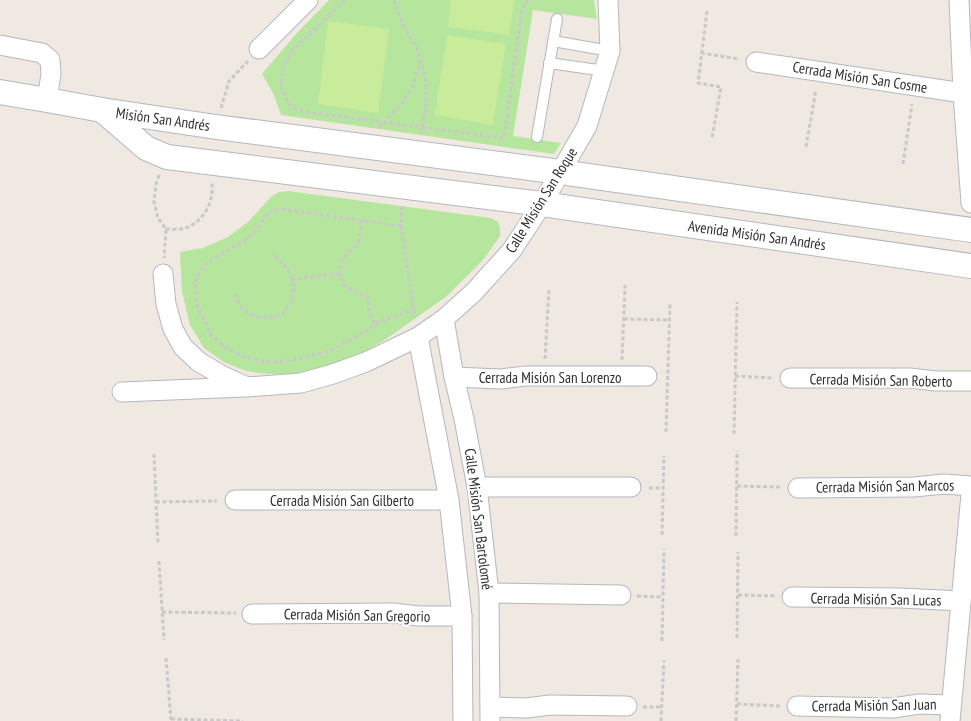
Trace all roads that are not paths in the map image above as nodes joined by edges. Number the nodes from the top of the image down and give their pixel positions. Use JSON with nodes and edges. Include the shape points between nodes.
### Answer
{"nodes":[{"id":1,"x":308,"y":0,"type":"edge"},
{"id":2,"x":608,"y":0,"type":"edge"},
{"id":3,"x":959,"y":0,"type":"edge"},
{"id":4,"x":557,"y":18,"type":"dead end"},
{"id":5,"x":553,"y":41,"type":"junction"},
{"id":6,"x":0,"y":45,"type":"edge"},
{"id":7,"x":259,"y":50,"type":"road end"},
{"id":8,"x":610,"y":51,"type":"junction"},
{"id":9,"x":756,"y":62,"type":"road end"},
{"id":10,"x":549,"y":63,"type":"junction"},
{"id":11,"x":605,"y":71,"type":"junction"},
{"id":12,"x":0,"y":92,"type":"edge"},
{"id":13,"x":963,"y":93,"type":"junction"},
{"id":14,"x":47,"y":100,"type":"junction"},
{"id":15,"x":102,"y":110,"type":"junction"},
{"id":16,"x":216,"y":126,"type":"junction"},
{"id":17,"x":537,"y":137,"type":"dead end"},
{"id":18,"x":209,"y":162,"type":"junction"},
{"id":19,"x":560,"y":172,"type":"junction"},
{"id":20,"x":542,"y":204,"type":"junction"},
{"id":21,"x":971,"y":204,"type":"edge"},
{"id":22,"x":971,"y":230,"type":"edge"},
{"id":23,"x":971,"y":266,"type":"edge"},
{"id":24,"x":163,"y":274,"type":"road end"},
{"id":25,"x":444,"y":319,"type":"junction"},
{"id":26,"x":418,"y":338,"type":"junction"},
{"id":27,"x":647,"y":376,"type":"dead end"},
{"id":28,"x":454,"y":377,"type":"junction"},
{"id":29,"x":790,"y":378,"type":"road end"},
{"id":30,"x":971,"y":381,"type":"edge"},
{"id":31,"x":247,"y":386,"type":"junction"},
{"id":32,"x":122,"y":392,"type":"dead end"},
{"id":33,"x":971,"y":486,"type":"edge"},
{"id":34,"x":477,"y":487,"type":"junction"},
{"id":35,"x":631,"y":487,"type":"dead end"},
{"id":36,"x":798,"y":488,"type":"road end"},
{"id":37,"x":971,"y":494,"type":"edge"},
{"id":38,"x":235,"y":500,"type":"road end"},
{"id":39,"x":449,"y":500,"type":"junction"},
{"id":40,"x":489,"y":592,"type":"junction"},
{"id":41,"x":621,"y":595,"type":"road end"},
{"id":42,"x":792,"y":597,"type":"road end"},
{"id":43,"x":961,"y":601,"type":"junction"},
{"id":44,"x":252,"y":614,"type":"road end"},
{"id":45,"x":462,"y":616,"type":"junction"},
{"id":46,"x":627,"y":706,"type":"dead end"},
{"id":47,"x":797,"y":706,"type":"road end"},
{"id":48,"x":951,"y":713,"type":"edge"},
{"id":49,"x":490,"y":714,"type":"edge"},
{"id":50,"x":463,"y":721,"type":"edge"}],
"edges":[{"from":1,"to":7,"type":"street"},
{"from":2,"to":8,"type":"street","name":"Calle Misión San Roque"},
{"from":3,"to":13,"type":"street"},
{"from":4,"to":5,"type":"lane"},
{"from":5,"to":8,"type":"lane"},
{"from":5,"to":10,"type":"lane"},
{"from":6,"to":14,"type":"street","via":[[42,53],[50,60]]},
{"from":8,"to":11,"type":"street","name":"Calle Misión San Roque"},
{"from":9,"to":13,"type":"street","name":"Cerrada Misión San Cosme"},
{"from":10,"to":11,"type":"lane"},
{"from":10,"to":17,"type":"lane"},
{"from":11,"to":19,"type":"street","name":"Calle Misión San Roque","via":[[587,126]]},
{"from":12,"to":14,"type":"street"},
{"from":13,"to":21,"type":"street"},
{"from":14,"to":15,"type":"street"},
{"from":15,"to":16,"type":"street","name":"Misión San Andrés"},
{"from":15,"to":18,"type":"street","name":"Misión San Andrés","via":[[146,148],[167,157]]},
{"from":16,"to":18,"type":"street"},
{"from":16,"to":19,"type":"street","name":"Misión San Andrés"},
{"from":18,"to":20,"type":"street","name":"Misión San Andrés"},
{"from":19,"to":20,"type":"street","name":"Calle Misión San Roque"},
{"from":19,"to":22,"type":"street"},
{"from":20,"to":23,"type":"street","name":"Avenida Misión San Andrés"},
{"from":20,"to":25,"type":"street","name":"Calle Misión San Roque","via":[[512,250]]},
{"from":24,"to":31,"type":"street","name":"Calle Misión San Roque","via":[[172,329],[184,347],[199,362]]},
{"from":25,"to":26,"type":"street","name":"Calle Misión San Roque"},
{"from":25,"to":28,"type":"street","name":"Calle Misión San Bartolomé"},
{"from":26,"to":31,"type":"street","name":"Calle Misión San Roque","via":[[333,374],[300,383]]},
{"from":26,"to":39,"type":"street","name":"Calle Misión San Bartolomé"},
{"from":27,"to":28,"type":"street","name":"Cerrada Misión San Lorenzo"},
{"from":28,"to":34,"type":"street","name":"Calle Misión San Bartolomé"},
{"from":29,"to":30,"type":"street","name":"Cerrada Misión San Roberto"},
{"from":31,"to":32,"type":"street","name":"Calle Misión San Roque"},
{"from":33,"to":36,"type":"street","name":"Cerrada Misión San Marcos"},
{"from":34,"to":35,"type":"street"},
{"from":34,"to":40,"type":"street","name":"Calle Misión San Bartolomé"},
{"from":37,"to":43,"type":"street"},
{"from":38,"to":39,"type":"street","name":"Cerrada Misión San Gilberto"},
{"from":39,"to":45,"type":"street","name":"Calle Misión San Bartolomé"},
{"from":40,"to":41,"type":"street"},
{"from":40,"to":49,"type":"street","name":"Calle Misión San Bartolomé"},
{"from":42,"to":43,"type":"street","name":"Cerrada Misión San Lucas"},
{"from":43,"to":48,"type":"street"},
{"from":44,"to":45,"type":"street","name":"Cerrada Misión San Gregorio"},
{"from":45,"to":50,"type":"street","name":"Calle Misión San Bartolomé"},
{"from":46,"to":49,"type":"street","via":[[550,705]]},
{"from":47,"to":48,"type":"street","name":"Cerrada Misión San Juan","via":[[893,708],[920,704]]}]}
